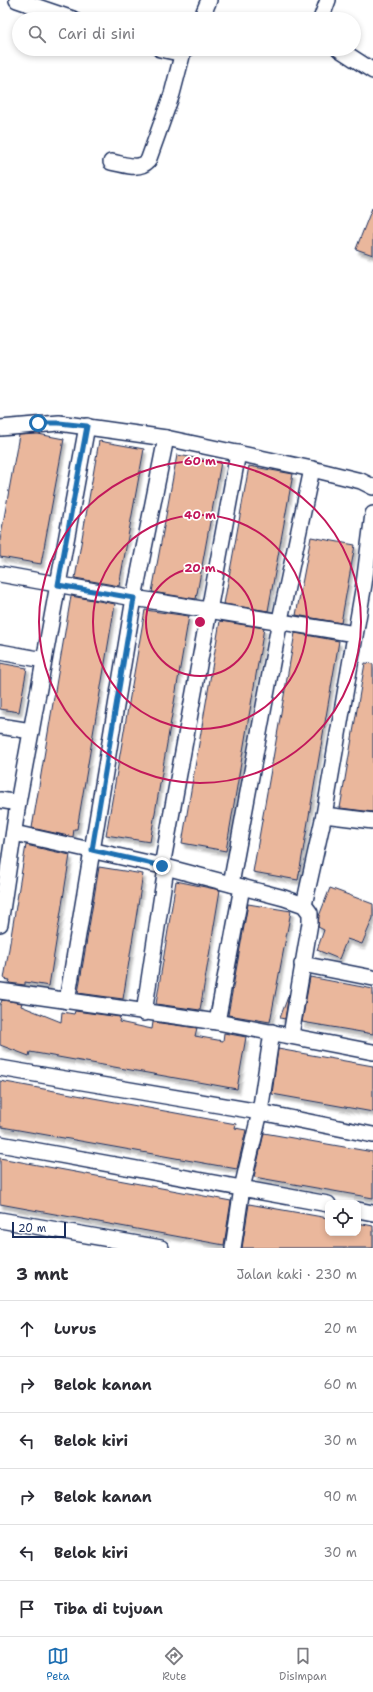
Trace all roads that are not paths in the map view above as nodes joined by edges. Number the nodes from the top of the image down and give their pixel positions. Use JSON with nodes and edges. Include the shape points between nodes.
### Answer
{"nodes":[{"id":1,"x":17,"y":0,"type":"edge"},
{"id":2,"x":209,"y":0,"type":"edge"},
{"id":3,"x":328,"y":0,"type":"edge"},
{"id":4,"x":52,"y":12,"type":"edge"},
{"id":5,"x":204,"y":12,"type":"edge"},
{"id":6,"x":324,"y":12,"type":"edge"},
{"id":7,"x":183,"y":56,"type":"edge"},
{"id":8,"x":350,"y":56,"type":"edge"},
{"id":9,"x":373,"y":71,"type":"edge"},
{"id":10,"x":112,"y":162,"type":"dead end"},
{"id":11,"x":87,"y":426,"type":"junction"},
{"id":12,"x":0,"y":428,"type":"edge"},
{"id":13,"x":166,"y":438,"type":"junction"},
{"id":14,"x":238,"y":452,"type":"junction"},
{"id":15,"x":312,"y":469,"type":"junction"},
{"id":16,"x":373,"y":487,"type":"edge"},
{"id":17,"x":373,"y":514,"type":"edge"},
{"id":18,"x":0,"y":574,"type":"edge"},
{"id":19,"x":58,"y":585,"type":"junction"},
{"id":20,"x":369,"y":585,"type":"edge"},
{"id":21,"x":134,"y":598,"type":"junction"},
{"id":22,"x":209,"y":610,"type":"junction"},
{"id":23,"x":280,"y":620,"type":"junction"},
{"id":24,"x":355,"y":634,"type":"junction"},
{"id":25,"x":0,"y":652,"type":"edge"},
{"id":26,"x":44,"y":660,"type":"junction"},
{"id":27,"x":0,"y":726,"type":"edge"},
{"id":28,"x":31,"y":731,"type":"junction"},
{"id":29,"x":0,"y":800,"type":"edge"},
{"id":30,"x":18,"y":803,"type":"junction"},
{"id":31,"x":324,"y":815,"type":"junction"},
{"id":32,"x":373,"y":822,"type":"edge"},
{"id":33,"x":14,"y":833,"type":"junction"},
{"id":34,"x":92,"y":850,"type":"junction"},
{"id":35,"x":164,"y":867,"type":"junction"},
{"id":36,"x":237,"y":886,"type":"junction"},
{"id":37,"x":304,"y":905,"type":"junction"},
{"id":38,"x":0,"y":924,"type":"edge"},
{"id":39,"x":302,"y":964,"type":"junction"},
{"id":40,"x":373,"y":978,"type":"edge"},
{"id":41,"x":0,"y":991,"type":"edge"},
{"id":42,"x":67,"y":1001,"type":"junction"},
{"id":43,"x":144,"y":1013,"type":"junction"},
{"id":44,"x":217,"y":1022,"type":"junction"},
{"id":45,"x":272,"y":1032,"type":"junction"},
{"id":46,"x":290,"y":1035,"type":"junction"},
{"id":47,"x":373,"y":1052,"type":"edge"},
{"id":48,"x":0,"y":1068,"type":"edge"},
{"id":49,"x":260,"y":1112,"type":"junction"},
{"id":50,"x":373,"y":1134,"type":"edge"},
{"id":51,"x":0,"y":1144,"type":"edge"},
{"id":52,"x":242,"y":1188,"type":"junction"},
{"id":53,"x":325,"y":1203,"type":"edge"},
{"id":54,"x":361,"y":1211,"type":"edge"},
{"id":55,"x":373,"y":1213,"type":"edge"},
{"id":56,"x":0,"y":1220,"type":"edge"},
{"id":57,"x":161,"y":1248,"type":"edge"},
{"id":58,"x":233,"y":1248,"type":"edge"}],
"edges":[{"from":1,"to":4,"type":"street"},
{"from":2,"to":5,"type":"street"},
{"from":3,"to":6,"type":"street"},
{"from":7,"to":10,"type":"street","via":[[148,161],[136,167]]},
{"from":8,"to":9,"type":"street"},
{"from":11,"to":12,"type":"street","via":[[38,423]]},
{"from":11,"to":13,"type":"street"},
{"from":11,"to":19,"type":"street"},
{"from":13,"to":14,"type":"street"},
{"from":13,"to":21,"type":"street"},
{"from":14,"to":15,"type":"street"},
{"from":14,"to":22,"type":"street"},
{"from":15,"to":16,"type":"street","via":[[361,481]]},
{"from":15,"to":23,"type":"street"},
{"from":17,"to":20,"type":"street"},
{"from":18,"to":19,"type":"street"},
{"from":19,"to":21,"type":"street"},
{"from":19,"to":26,"type":"street"},
{"from":20,"to":24,"type":"street"},
{"from":21,"to":22,"type":"street"},
{"from":21,"to":34,"type":"street"},
{"from":22,"to":23,"type":"street"},
{"from":22,"to":35,"type":"street"},
{"from":23,"to":24,"type":"street"},
{"from":23,"to":36,"type":"street"},
{"from":24,"to":31,"type":"street"},
{"from":25,"to":26,"type":"street"},
{"from":26,"to":28,"type":"street"},
{"from":27,"to":28,"type":"street"},
{"from":28,"to":30,"type":"street"},
{"from":29,"to":30,"type":"street"},
{"from":30,"to":33,"type":"street"},
{"from":31,"to":32,"type":"street"},
{"from":31,"to":37,"type":"street"},
{"from":33,"to":34,"type":"street"},
{"from":33,"to":38,"type":"street"},
{"from":34,"to":35,"type":"street"},
{"from":34,"to":42,"type":"street"},
{"from":35,"to":36,"type":"street"},
{"from":35,"to":43,"type":"street"},
{"from":36,"to":37,"type":"street"},
{"from":36,"to":44,"type":"street"},
{"from":37,"to":39,"type":"street","via":[[310,913],[310,923]]},
{"from":39,"to":40,"type":"street"},
{"from":39,"to":46,"type":"street"},
{"from":41,"to":42,"type":"street"},
{"from":42,"to":43,"type":"street"},
{"from":43,"to":44,"type":"street"},
{"from":44,"to":45,"type":"street"},
{"from":45,"to":46,"type":"street"},
{"from":45,"to":49,"type":"street"},
{"from":46,"to":47,"type":"street"},
{"from":48,"to":49,"type":"street"},
{"from":49,"to":50,"type":"street"},
{"from":49,"to":52,"type":"street"},
{"from":51,"to":52,"type":"street"},
{"from":52,"to":53,"type":"street"},
{"from":52,"to":58,"type":"street"},
{"from":54,"to":55,"type":"street"},
{"from":56,"to":57,"type":"street"}]}
